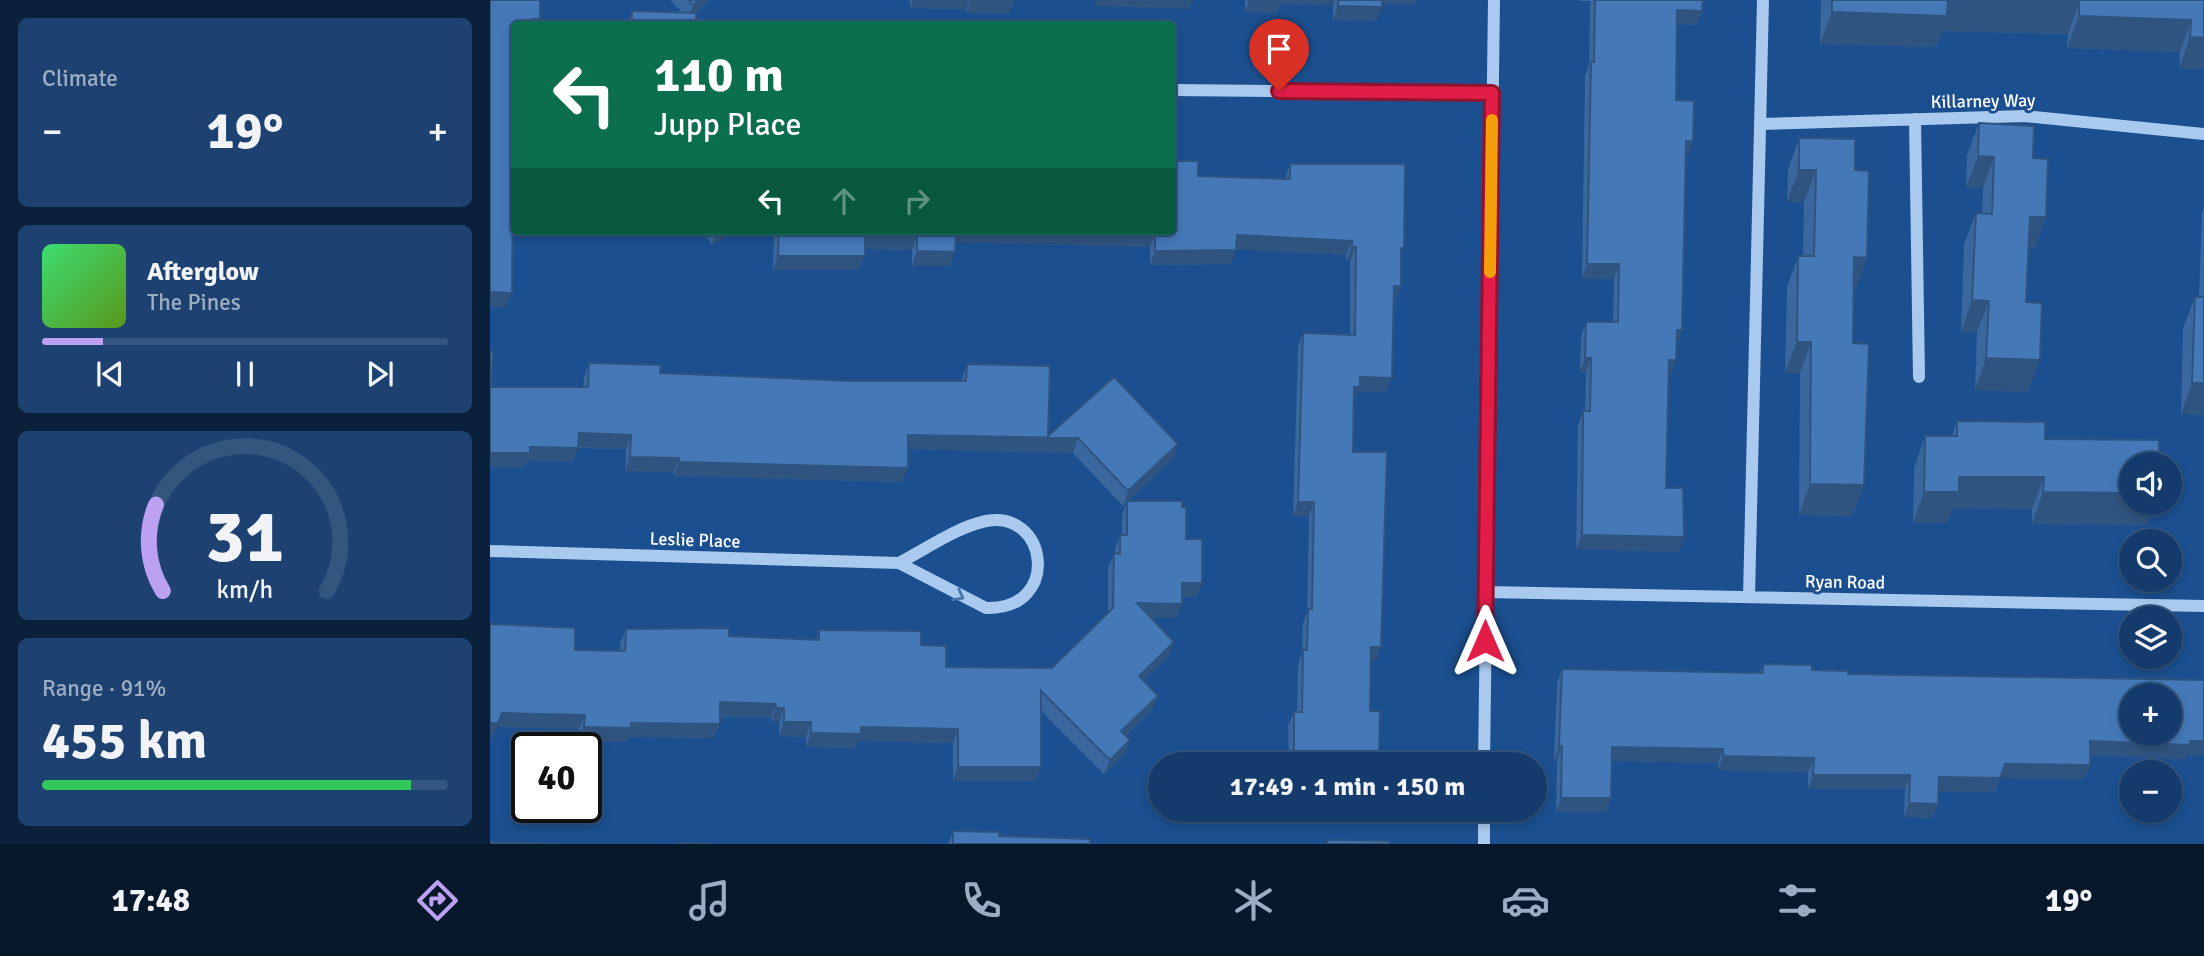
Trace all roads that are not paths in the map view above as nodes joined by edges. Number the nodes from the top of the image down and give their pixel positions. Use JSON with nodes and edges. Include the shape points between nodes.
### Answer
{"nodes":[{"id":1,"x":1494,"y":0,"type":"edge"},
{"id":2,"x":1763,"y":0,"type":"edge"},
{"id":3,"x":1176,"y":90,"type":"edge"},
{"id":4,"x":1492,"y":93,"type":"junction"},
{"id":5,"x":1915,"y":119,"type":"junction"},
{"id":6,"x":1761,"y":124,"type":"junction"},
{"id":7,"x":2204,"y":134,"type":"edge"},
{"id":8,"x":1919,"y":377,"type":"dead end"},
{"id":9,"x":490,"y":551,"type":"edge"},
{"id":10,"x":899,"y":563,"type":"junction"},
{"id":11,"x":1485,"y":592,"type":"junction"},
{"id":12,"x":1749,"y":597,"type":"junction"},
{"id":13,"x":2204,"y":606,"type":"edge"},
{"id":14,"x":1484,"y":752,"type":"edge"},
{"id":15,"x":1484,"y":822,"type":"edge"},
{"id":16,"x":1484,"y":844,"type":"edge"}],
"edges":[{"from":1,"to":4,"type":"street"},
{"from":2,"to":6,"type":"street"},
{"from":3,"to":4,"type":"street"},
{"from":4,"to":11,"type":"street"},
{"from":5,"to":6,"type":"street","name":"Killarney Way"},
{"from":5,"to":7,"type":"street","name":"Killarney Way","via":[[2024,116]]},
{"from":5,"to":8,"type":"street"},
{"from":6,"to":12,"type":"street"},
{"from":9,"to":10,"type":"street","name":"Leslie Place"},
{"from":10,"to":10,"type":"street","name":"Leslie Place","one_way":true,"via":[[986,608],[1002,608],[1028,593],[1039,565],[1029,536],[1003,520],[972,526]]},
{"from":11,"to":12,"type":"street","name":"Ryan Road"},
{"from":11,"to":14,"type":"street"},
{"from":12,"to":13,"type":"street","name":"Ryan Road"},
{"from":15,"to":16,"type":"street"}]}
